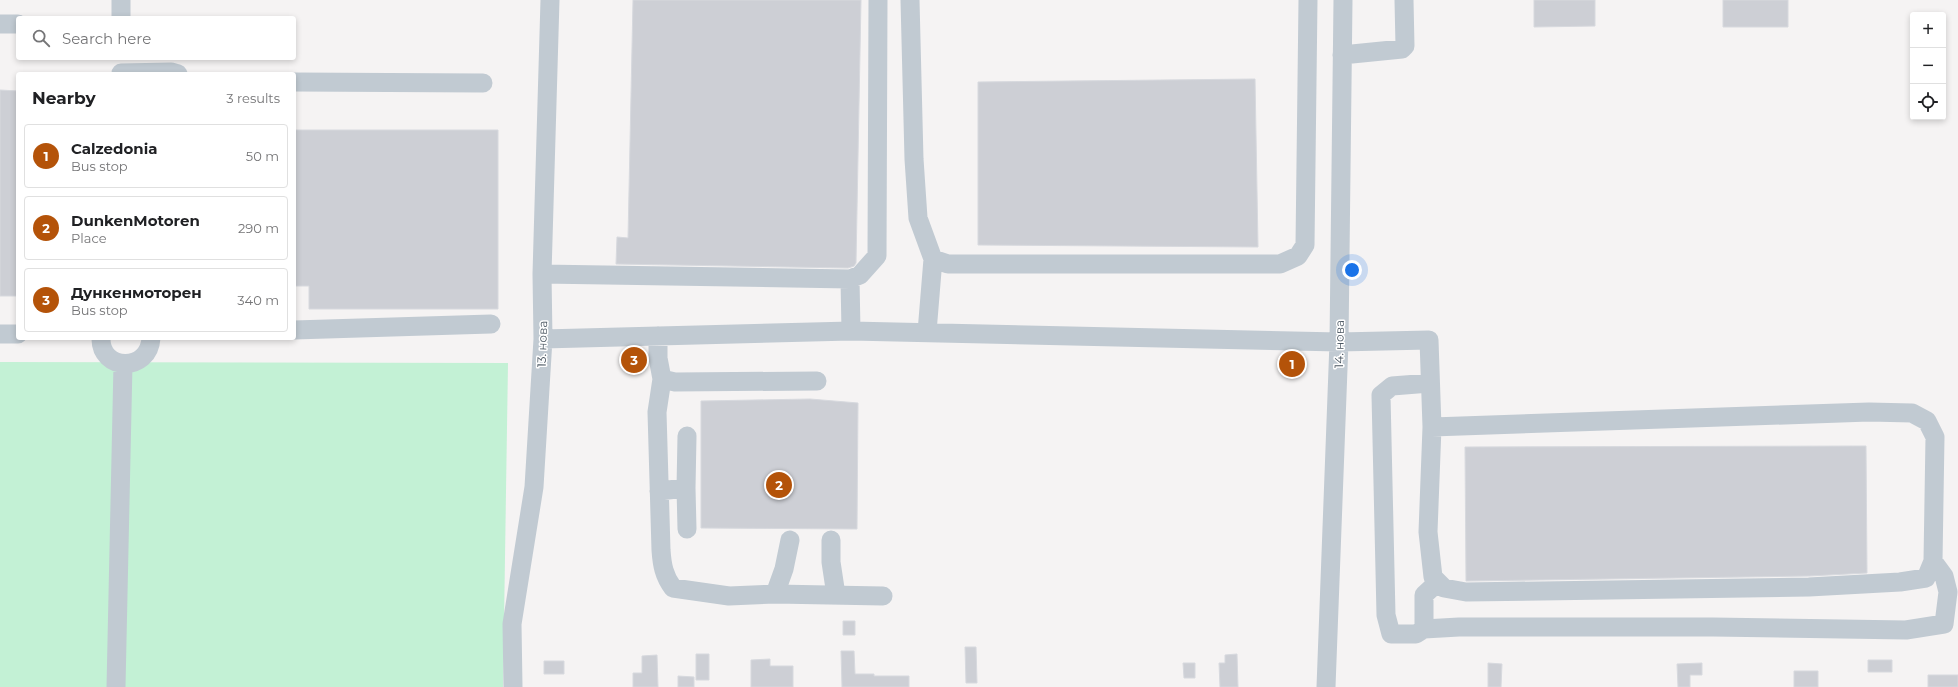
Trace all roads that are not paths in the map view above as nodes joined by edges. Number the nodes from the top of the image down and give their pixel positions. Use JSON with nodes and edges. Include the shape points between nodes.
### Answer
{"nodes":[{"id":1,"x":121,"y":0,"type":"edge"},
{"id":2,"x":550,"y":0,"type":"edge"},
{"id":3,"x":878,"y":0,"type":"edge"},
{"id":4,"x":910,"y":0,"type":"edge"},
{"id":5,"x":1308,"y":0,"type":"edge"},
{"id":6,"x":1343,"y":0,"type":"edge"},
{"id":7,"x":1404,"y":0,"type":"edge"},
{"id":8,"x":121,"y":16,"type":"edge"},
{"id":9,"x":0,"y":24,"type":"edge"},
{"id":10,"x":16,"y":24,"type":"edge"},
{"id":11,"x":1342,"y":54,"type":"junction"},
{"id":12,"x":121,"y":68,"type":"edge"},
{"id":13,"x":171,"y":72,"type":"edge"},
{"id":14,"x":296,"y":82,"type":"edge"},
{"id":15,"x":483,"y":83,"type":"dead end"},
{"id":16,"x":933,"y":259,"type":"junction"},
{"id":17,"x":542,"y":274,"type":"junction"},
{"id":18,"x":850,"y":280,"type":"junction"},
{"id":19,"x":491,"y":324,"type":"dead end"},
{"id":20,"x":296,"y":330,"type":"edge"},
{"id":21,"x":851,"y":331,"type":"junction"},
{"id":22,"x":927,"y":332,"type":"junction"},
{"id":23,"x":0,"y":334,"type":"edge"},
{"id":24,"x":16,"y":334,"type":"edge"},
{"id":25,"x":658,"y":336,"type":"junction"},
{"id":26,"x":543,"y":339,"type":"junction"},
{"id":27,"x":101,"y":340,"type":"edge"},
{"id":28,"x":151,"y":340,"type":"edge"},
{"id":29,"x":1339,"y":342,"type":"junction"},
{"id":30,"x":123,"y":364,"type":"junction"},
{"id":31,"x":662,"y":379,"type":"junction"},
{"id":32,"x":817,"y":381,"type":"dead end"},
{"id":33,"x":1430,"y":384,"type":"junction"},
{"id":34,"x":1432,"y":427,"type":"junction"},
{"id":35,"x":687,"y":436,"type":"dead end"},
{"id":36,"x":686,"y":488,"type":"junction"},
{"id":37,"x":659,"y":491,"type":"junction"},
{"id":38,"x":686,"y":529,"type":"dead end"},
{"id":39,"x":790,"y":540,"type":"dead end"},
{"id":40,"x":831,"y":540,"type":"dead end"},
{"id":41,"x":1934,"y":561,"type":"junction"},
{"id":42,"x":1438,"y":582,"type":"junction"},
{"id":43,"x":775,"y":594,"type":"junction"},
{"id":44,"x":836,"y":595,"type":"junction"},
{"id":45,"x":883,"y":596,"type":"dead end"},
{"id":46,"x":1424,"y":629,"type":"junction"},
{"id":47,"x":116,"y":687,"type":"edge"},
{"id":48,"x":513,"y":687,"type":"edge"},
{"id":49,"x":1326,"y":687,"type":"edge"}],
"edges":[{"from":1,"to":8,"type":"lane"},
{"from":2,"to":17,"type":"lane","name":"13. нова"},
{"from":3,"to":18,"type":"lane","via":[[877,256],[860,276]]},
{"from":4,"to":16,"type":"lane","via":[[918,218]]},
{"from":5,"to":16,"type":"lane","via":[[1305,245],[1298,256],[1280,264],[948,264]]},
{"from":6,"to":11,"type":"lane","name":"14. нова"},
{"from":7,"to":11,"type":"lane","via":[[1405,46],[1402,49]]},
{"from":9,"to":10,"type":"lane"},
{"from":11,"to":29,"type":"lane","name":"14. нова"},
{"from":12,"to":13,"type":"lane"},
{"from":14,"to":15,"type":"lane"},
{"from":16,"to":22,"type":"lane"},
{"from":17,"to":18,"type":"lane"},
{"from":17,"to":26,"type":"lane","name":"13. нова"},
{"from":18,"to":21,"type":"lane"},
{"from":19,"to":20,"type":"lane"},
{"from":21,"to":22,"type":"lane"},
{"from":21,"to":25,"type":"lane"},
{"from":22,"to":29,"type":"lane"},
{"from":23,"to":24,"type":"lane"},
{"from":25,"to":26,"type":"lane"},
{"from":25,"to":31,"type":"lane","via":[[658,358]]},
{"from":26,"to":48,"type":"lane","name":"13. нова","via":[[534,487],[512,624]]},
{"from":27,"to":30,"type":"lane","via":[[103,350],[108,357]]},
{"from":28,"to":30,"type":"lane","via":[[144,357],[131,364]]},
{"from":29,"to":33,"type":"lane","via":[[1429,340]]},
{"from":29,"to":49,"type":"lane","name":"14. нова"},
{"from":30,"to":47,"type":"lane"},
{"from":31,"to":32,"type":"lane","via":[[675,382]]},
{"from":31,"to":37,"type":"lane","via":[[657,412]]},
{"from":33,"to":34,"type":"lane"},
{"from":33,"to":46,"type":"lane","via":[[1392,386],[1381,395],[1388,628],[1391,634],[1416,634]]},
{"from":34,"to":41,"type":"lane","via":[[1869,412],[1912,413],[1926,421],[1934,437]]},
{"from":34,"to":42,"type":"lane","via":[[1428,532],[1433,577]]},
{"from":35,"to":36,"type":"lane"},
{"from":36,"to":37,"type":"lane"},
{"from":36,"to":38,"type":"lane"},
{"from":37,"to":43,"type":"lane","via":[[662,566],[673,588],[729,596]]},
{"from":39,"to":43,"type":"lane"},
{"from":40,"to":44,"type":"lane"},
{"from":41,"to":42,"type":"lane","via":[[1926,578],[1809,587],[1466,592],[1444,588]]},
{"from":41,"to":46,"type":"lane","via":[[1944,576],[1948,592],[1944,624],[1906,630],[1713,627]]},
{"from":42,"to":46,"type":"lane","via":[[1424,595]]},
{"from":43,"to":44,"type":"lane"},
{"from":44,"to":45,"type":"lane"}]}
